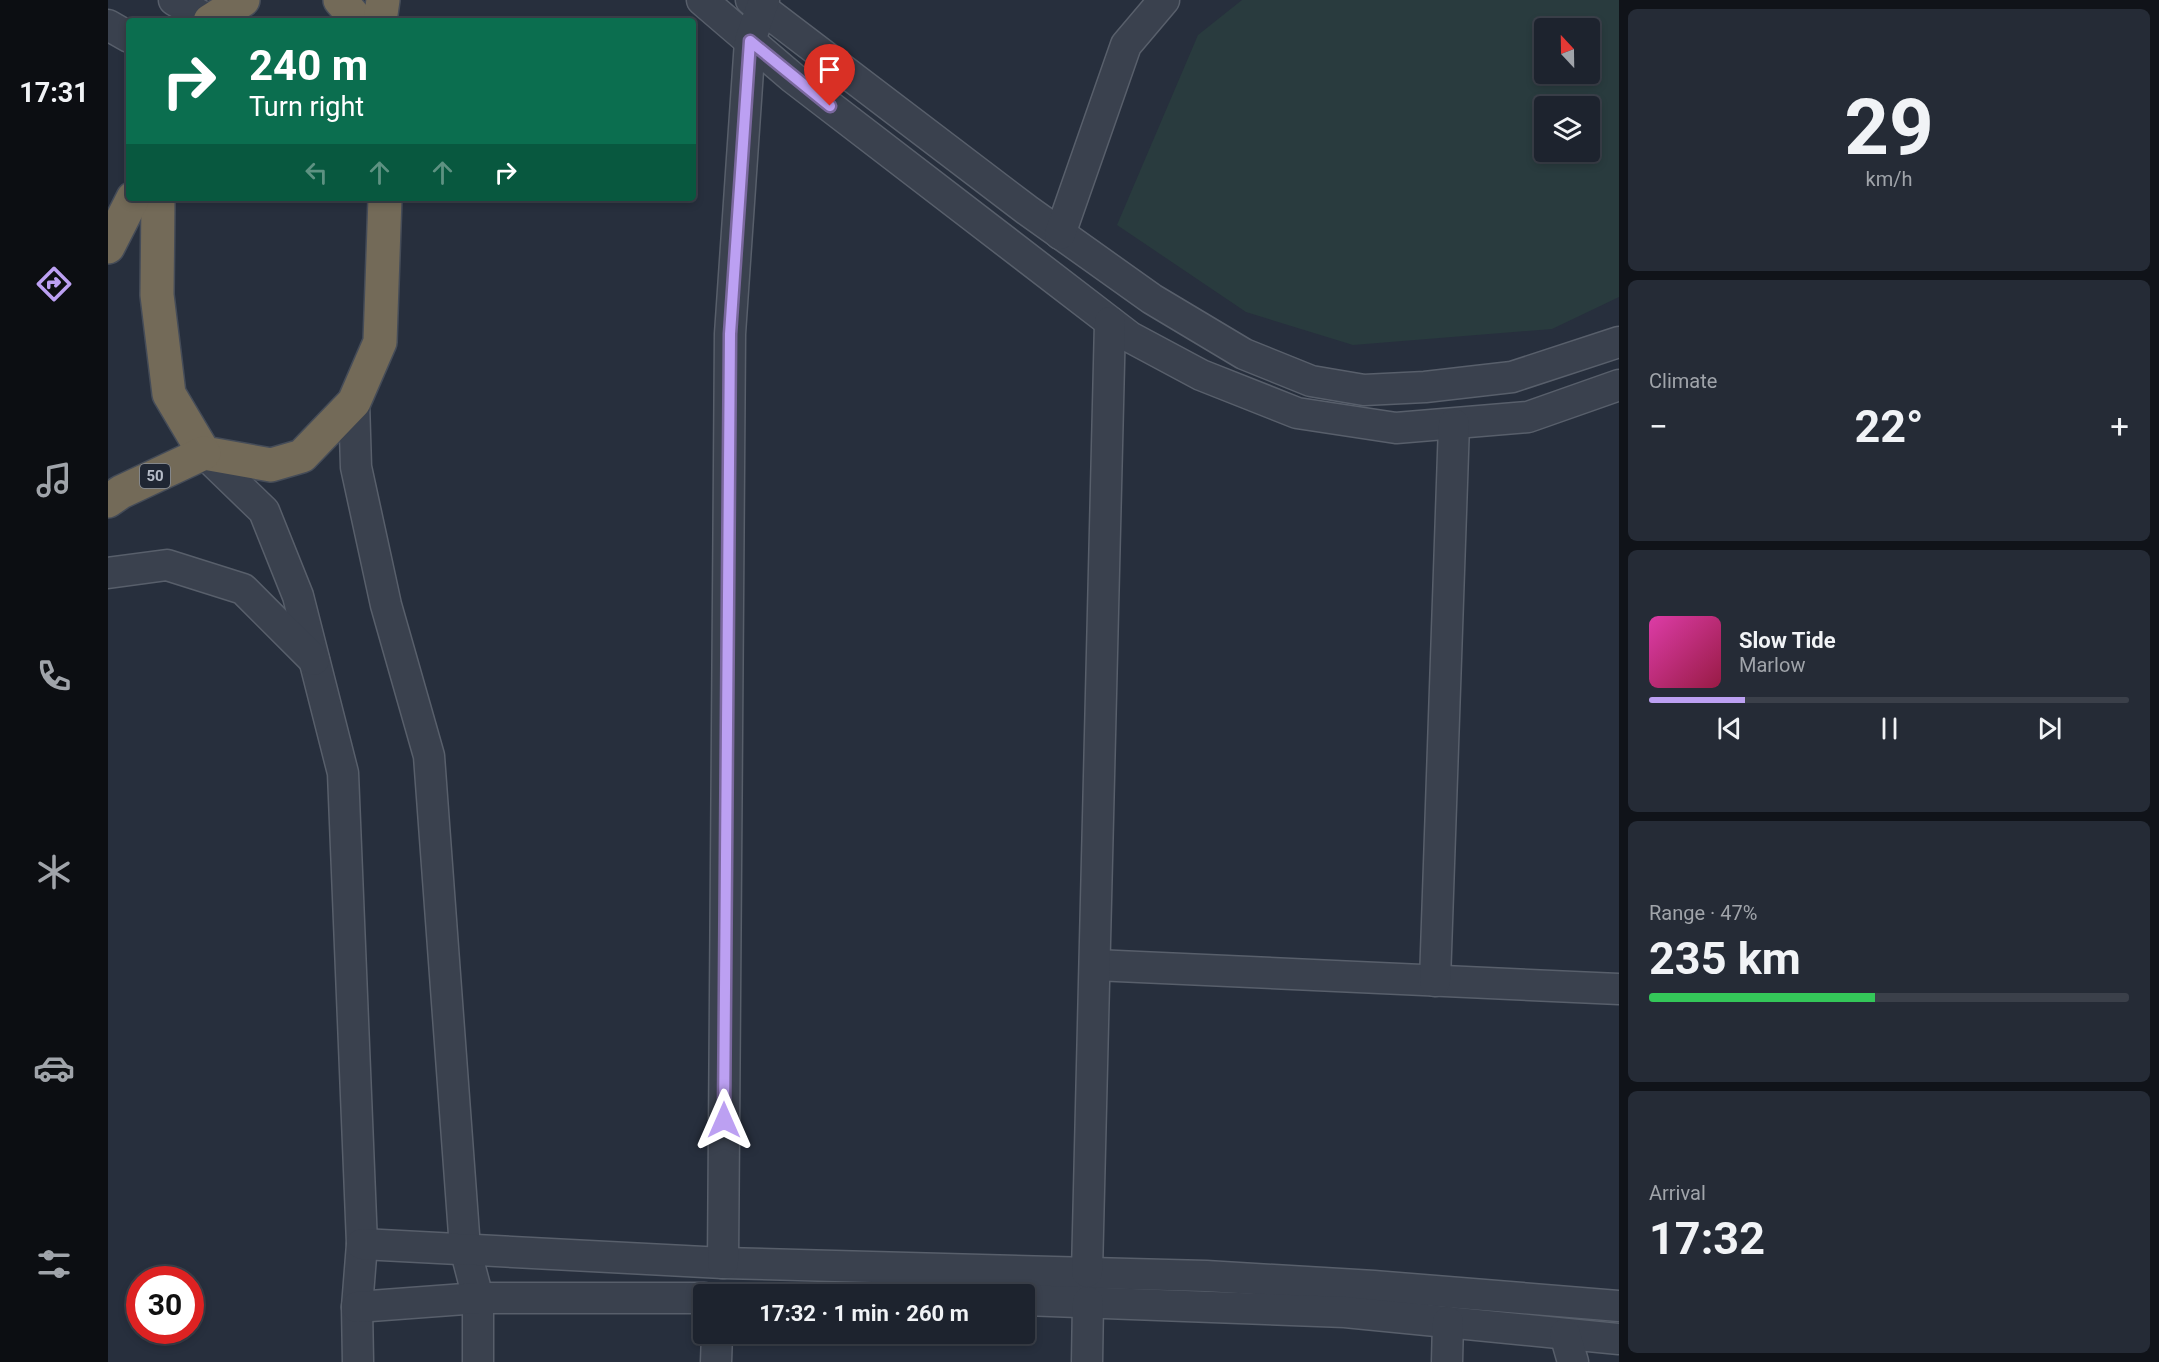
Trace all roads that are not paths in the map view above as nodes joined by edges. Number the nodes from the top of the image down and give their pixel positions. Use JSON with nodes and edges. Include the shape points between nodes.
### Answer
{"nodes":[{"id":1,"x":174,"y":0,"type":"edge"},
{"id":2,"x":243,"y":0,"type":"edge"},
{"id":3,"x":340,"y":0,"type":"edge"},
{"id":4,"x":383,"y":0,"type":"edge"},
{"id":5,"x":1164,"y":0,"type":"edge"},
{"id":6,"x":706,"y":1,"type":"edge"},
{"id":7,"x":759,"y":2,"type":"edge"},
{"id":8,"x":205,"y":18,"type":"edge"},
{"id":9,"x":215,"y":18,"type":"edge"},
{"id":10,"x":355,"y":18,"type":"edge"},
{"id":11,"x":380,"y":18,"type":"edge"},
{"id":12,"x":108,"y":25,"type":"edge"},
{"id":13,"x":126,"y":35,"type":"edge"},
{"id":14,"x":750,"y":41,"type":"junction"},
{"id":15,"x":131,"y":201,"type":"edge"},
{"id":16,"x":158,"y":201,"type":"edge"},
{"id":17,"x":385,"y":201,"type":"edge"},
{"id":18,"x":1060,"y":234,"type":"junction"},
{"id":19,"x":108,"y":247,"type":"edge"},
{"id":20,"x":1110,"y":322,"type":"junction"},
{"id":21,"x":1619,"y":342,"type":"edge"},
{"id":22,"x":1619,"y":385,"type":"edge"},
{"id":23,"x":354,"y":402,"type":"junction"},
{"id":24,"x":1454,"y":424,"type":"junction"},
{"id":25,"x":204,"y":453,"type":"junction"},
{"id":26,"x":108,"y":501,"type":"edge"},
{"id":27,"x":108,"y":573,"type":"edge"},
{"id":28,"x":314,"y":660,"type":"junction"},
{"id":29,"x":1095,"y":965,"type":"junction"},
{"id":30,"x":1435,"y":981,"type":"junction"},
{"id":31,"x":1619,"y":989,"type":"edge"},
{"id":32,"x":362,"y":1244,"type":"junction"},
{"id":33,"x":465,"y":1248,"type":"junction"},
{"id":34,"x":723,"y":1263,"type":"junction"},
{"id":35,"x":1088,"y":1272,"type":"junction"},
{"id":36,"x":478,"y":1298,"type":"junction"},
{"id":37,"x":693,"y":1298,"type":"edge"},
{"id":38,"x":1035,"y":1300,"type":"edge"},
{"id":39,"x":1088,"y":1302,"type":"junction"},
{"id":40,"x":357,"y":1306,"type":"junction"},
{"id":41,"x":1619,"y":1306,"type":"edge"},
{"id":42,"x":1448,"y":1322,"type":"junction"},
{"id":43,"x":1619,"y":1339,"type":"edge"},
{"id":44,"x":717,"y":1344,"type":"edge"},
{"id":45,"x":1568,"y":1348,"type":"edge"},
{"id":46,"x":358,"y":1362,"type":"edge"},
{"id":47,"x":478,"y":1362,"type":"edge"},
{"id":48,"x":716,"y":1362,"type":"edge"},
{"id":49,"x":1088,"y":1362,"type":"edge"},
{"id":50,"x":1447,"y":1362,"type":"edge"}],
"edges":[{"from":1,"to":8,"type":"street"},
{"from":2,"to":9,"type":"highway"},
{"from":3,"to":10,"type":"highway"},
{"from":4,"to":11,"type":"highway"},
{"from":5,"to":18,"type":"street","via":[[1126,45]]},
{"from":6,"to":14,"type":"street"},
{"from":7,"to":14,"type":"street"},
{"from":7,"to":18,"type":"street"},
{"from":12,"to":13,"type":"street"},
{"from":14,"to":20,"type":"street"},
{"from":14,"to":34,"type":"street","via":[[730,334]]},
{"from":15,"to":19,"type":"highway"},
{"from":16,"to":25,"type":"highway","via":[[157,296],[169,394]]},
{"from":17,"to":23,"type":"highway","via":[[380,342]]},
{"from":18,"to":21,"type":"street","via":[[1152,299],[1244,354],[1311,381],[1364,390],[1490,380],[1512,377]]},
{"from":20,"to":24,"type":"street","via":[[1201,375],[1297,413],[1396,428]]},
{"from":20,"to":29,"type":"street"},
{"from":22,"to":24,"type":"street","via":[[1528,417]]},
{"from":23,"to":25,"type":"highway","via":[[302,456],[271,465]]},
{"from":23,"to":33,"type":"street","via":[[356,467],[386,605],[429,756]]},
{"from":24,"to":30,"type":"street"},
{"from":25,"to":26,"type":"highway","number":"50"},
{"from":25,"to":28,"type":"street","via":[[264,511],[298,596]]},
{"from":27,"to":28,"type":"street","via":[[167,565],[243,589]]},
{"from":28,"to":32,"type":"street","via":[[344,773]]},
{"from":29,"to":30,"type":"street"},
{"from":29,"to":35,"type":"street"},
{"from":30,"to":31,"type":"street"},
{"from":32,"to":33,"type":"street"},
{"from":32,"to":40,"type":"street"},
{"from":33,"to":34,"type":"street"},
{"from":33,"to":36,"type":"street"},
{"from":34,"to":35,"type":"street"},
{"from":35,"to":41,"type":"street","via":[[1374,1286]]},
{"from":36,"to":37,"type":"street"},
{"from":36,"to":40,"type":"street"},
{"from":36,"to":47,"type":"street"},
{"from":38,"to":39,"type":"street"},
{"from":39,"to":42,"type":"street","via":[[1345,1312]]},
{"from":39,"to":49,"type":"street"},
{"from":40,"to":46,"type":"street"},
{"from":42,"to":45,"type":"street"},
{"from":42,"to":50,"type":"street"},
{"from":43,"to":45,"type":"street"},
{"from":44,"to":48,"type":"street"}]}
